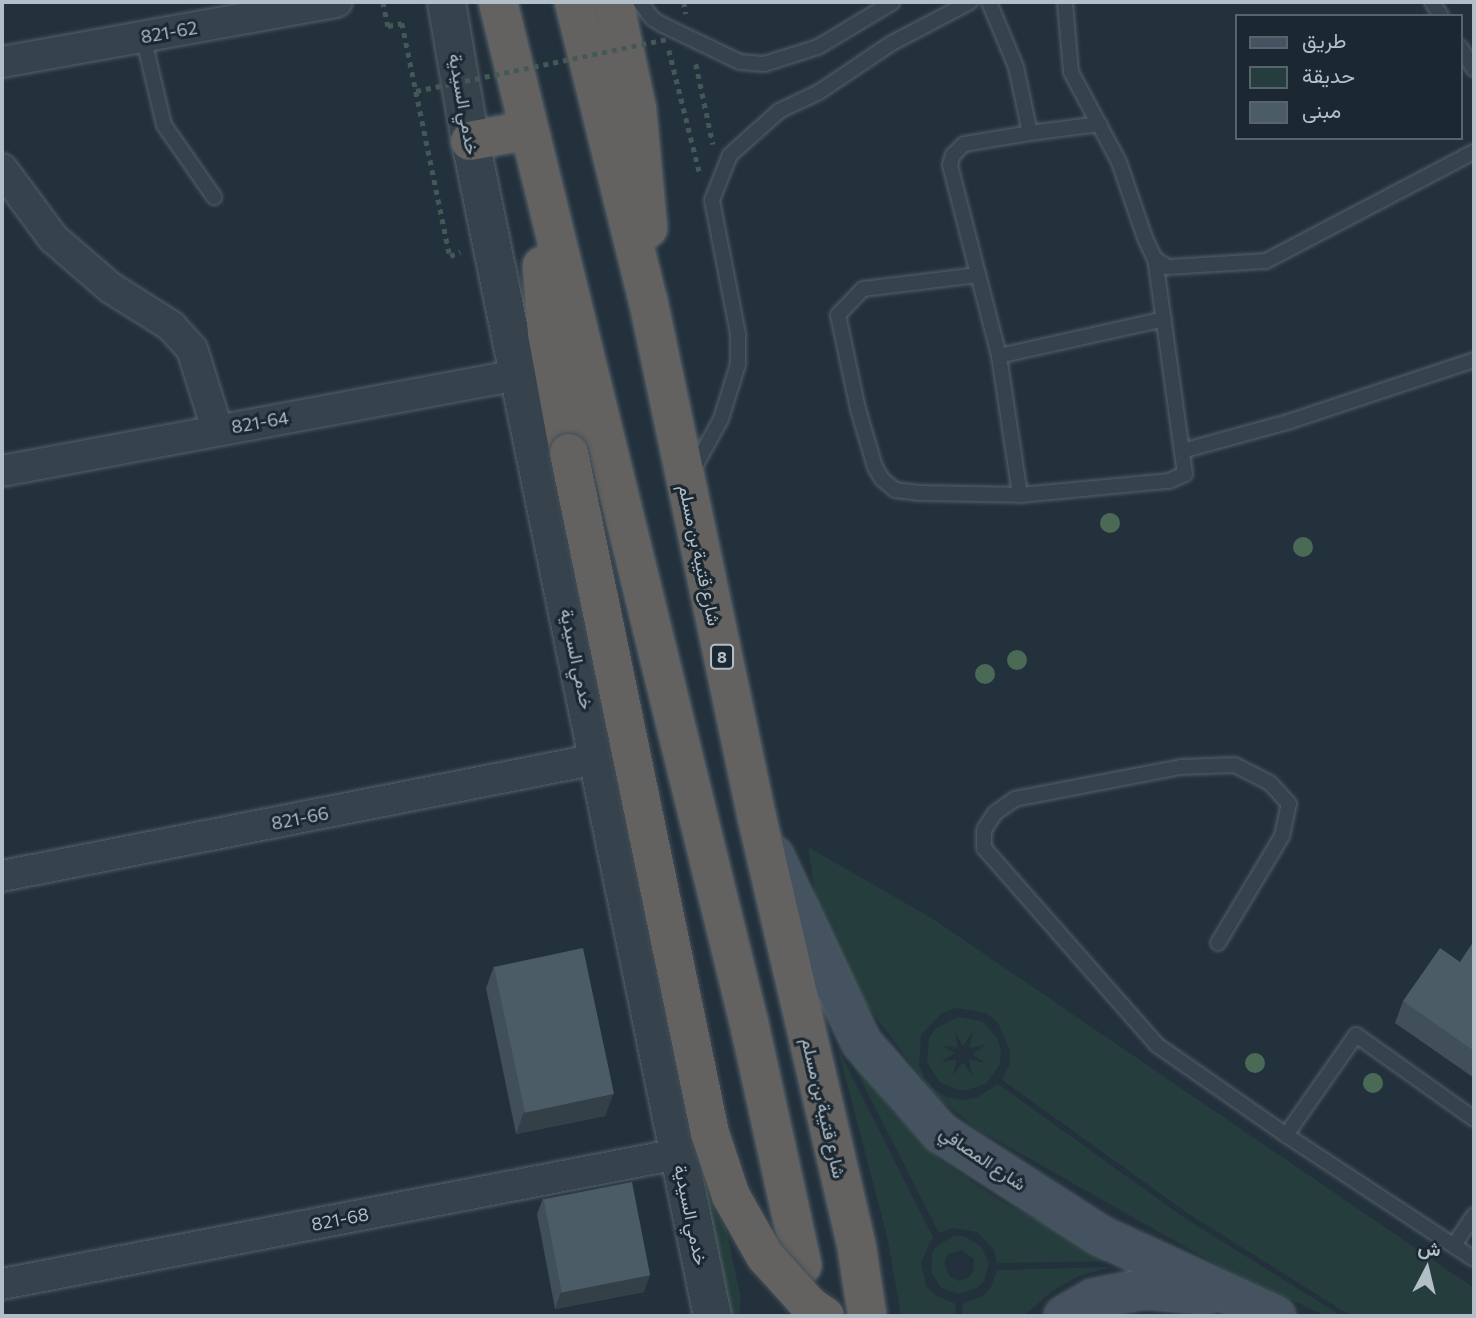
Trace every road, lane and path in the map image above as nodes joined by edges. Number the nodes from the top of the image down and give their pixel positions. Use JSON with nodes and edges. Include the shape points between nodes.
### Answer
{"nodes":[{"id":1,"x":337,"y":2,"type":"edge"},
{"id":2,"x":383,"y":2,"type":"edge"},
{"id":3,"x":446,"y":2,"type":"edge"},
{"id":4,"x":498,"y":2,"type":"edge"},
{"id":5,"x":574,"y":2,"type":"edge"},
{"id":6,"x":614,"y":2,"type":"edge"},
{"id":7,"x":640,"y":2,"type":"edge"},
{"id":8,"x":684,"y":2,"type":"edge"},
{"id":9,"x":893,"y":2,"type":"edge"},
{"id":10,"x":970,"y":2,"type":"edge"},
{"id":11,"x":989,"y":2,"type":"edge"},
{"id":12,"x":1065,"y":2,"type":"edge"},
{"id":13,"x":665,"y":32,"type":"junction"},
{"id":14,"x":144,"y":36,"type":"junction"},
{"id":15,"x":691,"y":36,"type":"junction"},
{"id":16,"x":1462,"y":50,"type":"edge"},
{"id":17,"x":2,"y":62,"type":"edge"},
{"id":18,"x":1474,"y":69,"type":"edge"},
{"id":19,"x":416,"y":91,"type":"junction"},
{"id":20,"x":1099,"y":124,"type":"junction"},
{"id":21,"x":1030,"y":133,"type":"junction"},
{"id":22,"x":470,"y":141,"type":"junction"},
{"id":23,"x":531,"y":146,"type":"junction"},
{"id":24,"x":1474,"y":152,"type":"edge"},
{"id":25,"x":2,"y":169,"type":"edge"},
{"id":26,"x":719,"y":182,"type":"junction"},
{"id":27,"x":214,"y":197,"type":"dead end"},
{"id":28,"x":450,"y":256,"type":"dead end"},
{"id":29,"x":1155,"y":259,"type":"junction"},
{"id":30,"x":978,"y":275,"type":"junction"},
{"id":31,"x":648,"y":300,"type":"junction"},
{"id":32,"x":1164,"y":319,"type":"junction"},
{"id":33,"x":999,"y":356,"type":"junction"},
{"id":34,"x":1474,"y":360,"type":"edge"},
{"id":35,"x":518,"y":375,"type":"junction"},
{"id":36,"x":217,"y":429,"type":"junction"},
{"id":37,"x":1182,"y":451,"type":"junction"},
{"id":38,"x":2,"y":471,"type":"edge"},
{"id":39,"x":684,"y":485,"type":"junction"},
{"id":40,"x":1020,"y":495,"type":"junction"},
{"id":41,"x":597,"y":760,"type":"junction"},
{"id":42,"x":757,"y":818,"type":"junction"},
{"id":43,"x":2,"y":876,"type":"edge"},
{"id":44,"x":1218,"y":943,"type":"dead end"},
{"id":45,"x":1474,"y":1119,"type":"edge"},
{"id":46,"x":1286,"y":1135,"type":"junction"},
{"id":47,"x":678,"y":1154,"type":"junction"},
{"id":48,"x":1474,"y":1215,"type":"edge"},
{"id":49,"x":1454,"y":1245,"type":"junction"},
{"id":50,"x":1474,"y":1259,"type":"edge"},
{"id":51,"x":802,"y":1265,"type":"dead end"},
{"id":52,"x":2,"y":1284,"type":"edge"},
{"id":53,"x":1232,"y":1298,"type":"junction"},
{"id":54,"x":867,"y":1314,"type":"dead end"},
{"id":55,"x":712,"y":1316,"type":"edge"},
{"id":56,"x":825,"y":1316,"type":"edge"},
{"id":57,"x":1064,"y":1316,"type":"edge"},
{"id":58,"x":1276,"y":1316,"type":"edge"}],
"edges":[{"from":1,"to":14,"type":"street","name":"821-62"},
{"from":2,"to":19,"type":"path","via":[[388,26],[402,23]]},
{"from":3,"to":22,"type":"street","name":"خدمي السيدية"},
{"from":4,"to":23,"type":"highway"},
{"from":5,"to":31,"type":"highway","name":"شارع قتيبة بن مسلم","number":"8"},
{"from":6,"to":31,"type":"highway","via":[[643,156]]},
{"from":7,"to":13,"type":"lane"},
{"from":8,"to":15,"type":"path"},
{"from":9,"to":15,"type":"lane","via":[[818,47],[764,64],[740,62]]},
{"from":10,"to":26,"type":"lane","via":[[779,111],[730,155]]},
{"from":11,"to":21,"type":"lane","via":[[1016,67]]},
{"from":12,"to":20,"type":"lane","via":[[1071,72]]},
{"from":13,"to":15,"type":"lane"},
{"from":13,"to":19,"type":"path","bridge":true},
{"from":13,"to":26,"type":"path","via":[[704,190]]},
{"from":14,"to":17,"type":"street","name":"821-62"},
{"from":14,"to":27,"type":"lane","via":[[164,125]]},
{"from":15,"to":26,"type":"path"},
{"from":16,"to":18,"type":"lane"},
{"from":19,"to":28,"type":"path"},
{"from":20,"to":21,"type":"lane"},
{"from":20,"to":29,"type":"lane","via":[[1119,162]]},
{"from":21,"to":30,"type":"lane","via":[[964,144],[953,155],[950,165]]},
{"from":22,"to":23,"type":"highway"},
{"from":22,"to":35,"type":"street","name":"خدمي السيدية"},
{"from":23,"to":51,"type":"highway","via":[[703,832]]},
{"from":23,"to":56,"type":"highway","bridge":true,"via":[[547,333],[710,1133],[731,1196],[765,1256],[810,1306]]},
{"from":24,"to":29,"type":"lane","via":[[1266,261],[1168,267]]},
{"from":25,"to":36,"type":"street","via":[[53,238],[111,288],[171,326],[192,349]]},
{"from":26,"to":39,"type":"lane","via":[[712,200],[738,334],[738,364],[721,419]]},
{"from":29,"to":32,"type":"lane"},
{"from":30,"to":33,"type":"lane"},
{"from":30,"to":40,"type":"lane","via":[[863,289],[838,315],[858,409],[882,479],[895,490],[918,493]]},
{"from":31,"to":39,"type":"highway","name":"شارع قتيبة بن مسلم","number":"8"},
{"from":32,"to":33,"type":"lane"},
{"from":32,"to":37,"type":"lane"},
{"from":33,"to":40,"type":"lane"},
{"from":34,"to":37,"type":"lane","via":[[1291,421]]},
{"from":35,"to":36,"type":"street","name":"821-64"},
{"from":35,"to":41,"type":"street","name":"خدمي السيدية"},
{"from":36,"to":38,"type":"street","name":"821-64"},
{"from":37,"to":40,"type":"lane","via":[[1182,478]]},
{"from":39,"to":42,"type":"highway","name":"شارع قتيبة بن مسلم","number":"8"},
{"from":41,"to":43,"type":"street","name":"821-66"},
{"from":41,"to":47,"type":"street","name":"خدمي السيدية"},
{"from":42,"to":53,"type":"main road","name":"شارع المصافي","via":[[861,1042],[942,1133],[1101,1236]]},
{"from":42,"to":54,"type":"highway","name":"شارع قتيبة بن مسلم","number":"8","via":[[857,1249]]},
{"from":44,"to":46,"type":"lane","via":[[1282,836],[1289,804],[1270,783],[1235,765],[1181,767],[1015,799],[995,813],[984,830],[984,848],[1157,1045]]},
{"from":45,"to":46,"type":"lane","via":[[1356,1035]]},
{"from":46,"to":49,"type":"lane"},
{"from":47,"to":52,"type":"street","name":"821-68"},
{"from":47,"to":55,"type":"street","name":"خدمي السيدية"},
{"from":48,"to":49,"type":"lane"},
{"from":49,"to":50,"type":"lane"},
{"from":53,"to":57,"type":"main road","via":[[1144,1289],[1093,1299]]},
{"from":53,"to":58,"type":"main road","name":"شارع المصافي"}]}
